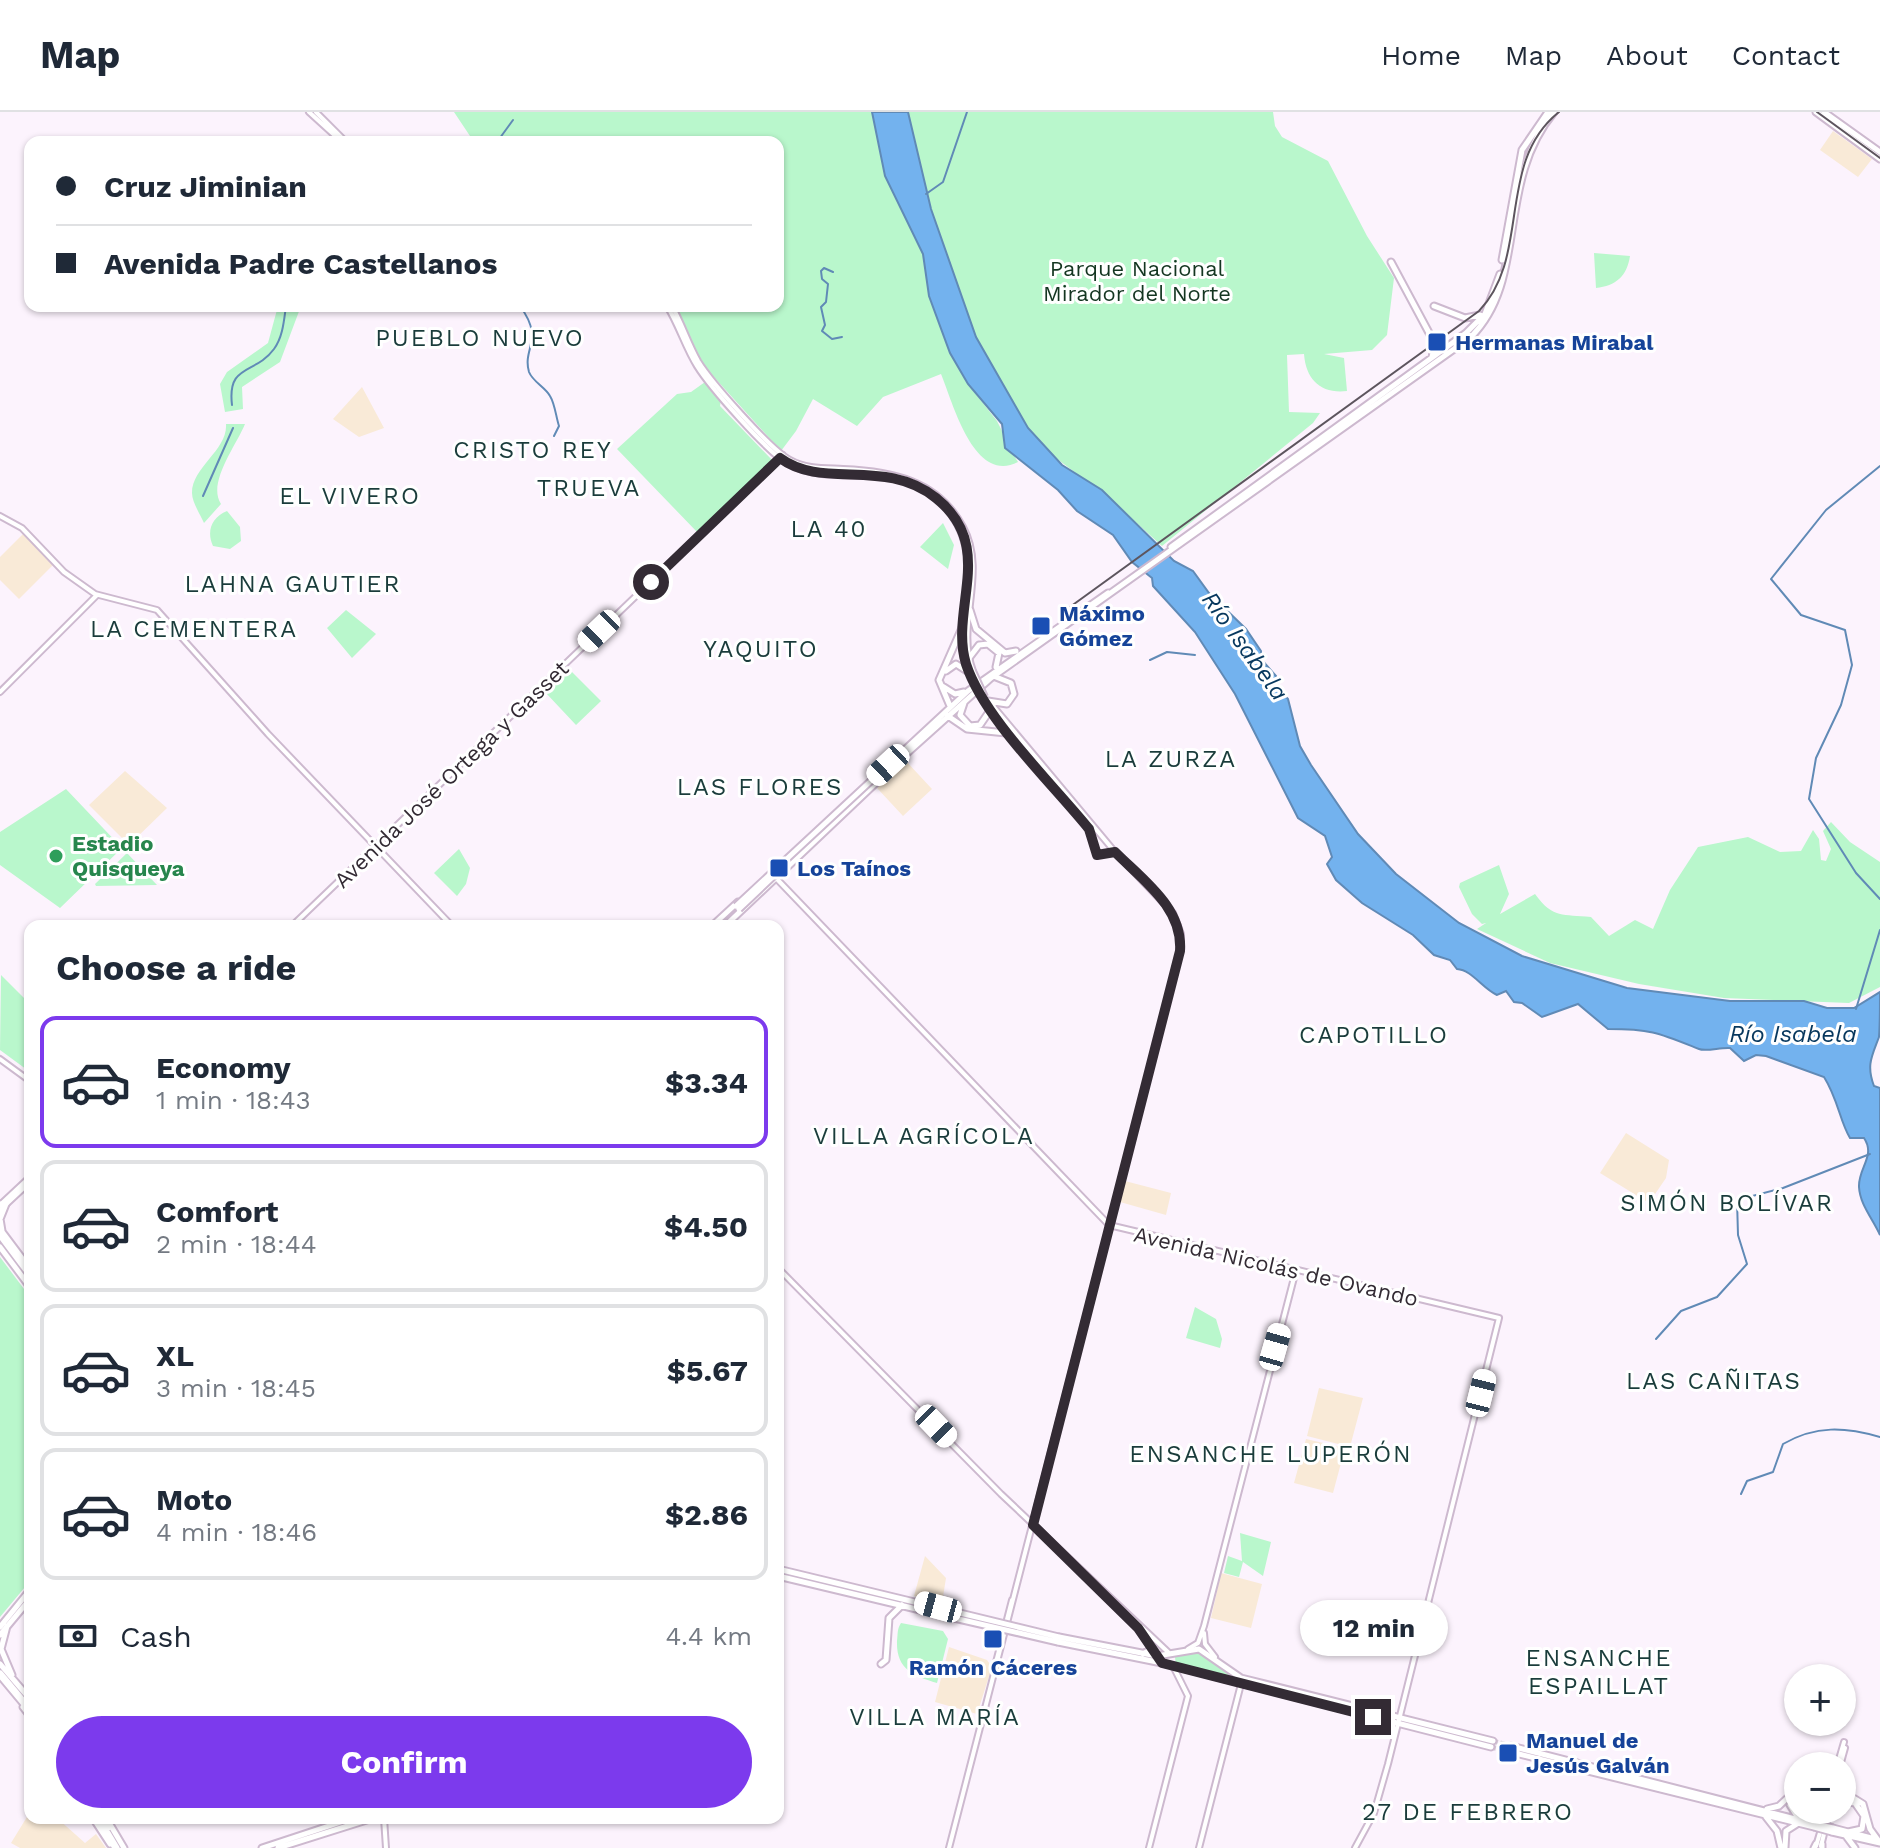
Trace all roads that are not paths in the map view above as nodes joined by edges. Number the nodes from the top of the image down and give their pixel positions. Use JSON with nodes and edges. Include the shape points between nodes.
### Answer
{"nodes":[{"id":1,"x":309,"y":112,"type":"edge"},
{"id":2,"x":316,"y":112,"type":"edge"},
{"id":3,"x":1551,"y":112,"type":"edge"},
{"id":4,"x":1816,"y":112,"type":"edge"},
{"id":5,"x":1824,"y":112,"type":"edge"},
{"id":6,"x":337,"y":136,"type":"edge"},
{"id":7,"x":338,"y":136,"type":"edge"},
{"id":8,"x":1880,"y":152,"type":"edge"},
{"id":9,"x":1880,"y":159,"type":"edge"},
{"id":10,"x":1391,"y":262,"type":"dead end"},
{"id":11,"x":1434,"y":306,"type":"dead end"},
{"id":12,"x":672,"y":312,"type":"edge"},
{"id":13,"x":1485,"y":314,"type":"junction"},
{"id":14,"x":1426,"y":363,"type":"junction"},
{"id":15,"x":782,"y":457,"type":"junction"},
{"id":16,"x":1291,"y":463,"type":"junction"},
{"id":17,"x":0,"y":516,"type":"edge"},
{"id":18,"x":955,"y":518,"type":"junction"},
{"id":19,"x":96,"y":595,"type":"junction"},
{"id":20,"x":970,"y":610,"type":"junction"},
{"id":21,"x":1086,"y":610,"type":"junction"},
{"id":22,"x":1068,"y":620,"type":"junction"},
{"id":23,"x":965,"y":621,"type":"junction"},
{"id":24,"x":1054,"y":623,"type":"dead end"},
{"id":25,"x":1029,"y":647,"type":"junction"},
{"id":26,"x":969,"y":658,"type":"junction"},
{"id":27,"x":971,"y":672,"type":"junction"},
{"id":28,"x":992,"y":675,"type":"junction"},
{"id":29,"x":0,"y":690,"type":"edge"},
{"id":30,"x":970,"y":692,"type":"junction"},
{"id":31,"x":988,"y":702,"type":"junction"},
{"id":32,"x":950,"y":706,"type":"junction"},
{"id":33,"x":947,"y":716,"type":"junction"},
{"id":34,"x":1010,"y":731,"type":"junction"},
{"id":35,"x":912,"y":746,"type":"junction"},
{"id":36,"x":376,"y":846,"type":"junction"},
{"id":37,"x":1115,"y":852,"type":"junction"},
{"id":38,"x":773,"y":875,"type":"junction"},
{"id":39,"x":298,"y":920,"type":"edge"},
{"id":40,"x":446,"y":920,"type":"edge"},
{"id":41,"x":725,"y":920,"type":"edge"},
{"id":42,"x":725,"y":920,"type":"edge"},
{"id":43,"x":725,"y":920,"type":"edge"},
{"id":44,"x":0,"y":1059,"type":"edge"},
{"id":45,"x":24,"y":1077,"type":"edge"},
{"id":46,"x":24,"y":1184,"type":"edge"},
{"id":47,"x":1,"y":1205,"type":"edge"},
{"id":48,"x":1109,"y":1225,"type":"junction"},
{"id":49,"x":1,"y":1239,"type":"edge"},
{"id":50,"x":24,"y":1269,"type":"edge"},
{"id":51,"x":1296,"y":1270,"type":"junction"},
{"id":52,"x":24,"y":1271,"type":"edge"},
{"id":53,"x":24,"y":1271,"type":"edge"},
{"id":54,"x":784,"y":1274,"type":"edge"},
{"id":55,"x":1033,"y":1525,"type":"junction"},
{"id":56,"x":784,"y":1571,"type":"edge"},
{"id":57,"x":784,"y":1577,"type":"edge"},
{"id":58,"x":24,"y":1598,"type":"edge"},
{"id":59,"x":24,"y":1605,"type":"edge"},
{"id":60,"x":902,"y":1605,"type":"junction"},
{"id":61,"x":955,"y":1615,"type":"junction"},
{"id":62,"x":2,"y":1626,"type":"edge"},
{"id":63,"x":1204,"y":1626,"type":"junction"},
{"id":64,"x":1138,"y":1628,"type":"junction"},
{"id":65,"x":0,"y":1635,"type":"edge"},
{"id":66,"x":1058,"y":1640,"type":"junction"},
{"id":67,"x":1149,"y":1644,"type":"junction"},
{"id":68,"x":1188,"y":1649,"type":"junction"},
{"id":69,"x":1142,"y":1654,"type":"junction"},
{"id":70,"x":1175,"y":1654,"type":"junction"},
{"id":71,"x":1157,"y":1656,"type":"junction"},
{"id":72,"x":1218,"y":1659,"type":"junction"},
{"id":73,"x":1162,"y":1663,"type":"junction"},
{"id":74,"x":881,"y":1664,"type":"dead end"},
{"id":75,"x":0,"y":1666,"type":"edge"},
{"id":76,"x":1174,"y":1668,"type":"junction"},
{"id":77,"x":12,"y":1675,"type":"junction"},
{"id":78,"x":0,"y":1677,"type":"edge"},
{"id":79,"x":1218,"y":1678,"type":"junction"},
{"id":80,"x":1241,"y":1681,"type":"junction"},
{"id":81,"x":24,"y":1692,"type":"edge"},
{"id":82,"x":24,"y":1693,"type":"edge"},
{"id":83,"x":24,"y":1703,"type":"edge"},
{"id":84,"x":24,"y":1708,"type":"edge"},
{"id":85,"x":1398,"y":1721,"type":"junction"},
{"id":86,"x":1492,"y":1744,"type":"tunnel mouth"},
{"id":87,"x":1511,"y":1749,"type":"tunnel mouth"},
{"id":88,"x":1838,"y":1766,"type":"edge"},
{"id":89,"x":1856,"y":1800,"type":"edge"},
{"id":90,"x":1784,"y":1802,"type":"edge"},
{"id":91,"x":1856,"y":1804,"type":"edge"},
{"id":92,"x":1763,"y":1812,"type":"junction"},
{"id":93,"x":1784,"y":1818,"type":"edge"},
{"id":94,"x":103,"y":1824,"type":"edge"},
{"id":95,"x":103,"y":1824,"type":"edge"},
{"id":96,"x":335,"y":1824,"type":"edge"},
{"id":97,"x":354,"y":1824,"type":"edge"},
{"id":98,"x":384,"y":1824,"type":"edge"},
{"id":99,"x":1797,"y":1824,"type":"edge"},
{"id":100,"x":1807,"y":1824,"type":"edge"},
{"id":101,"x":1823,"y":1824,"type":"edge"},
{"id":102,"x":1823,"y":1824,"type":"edge"},
{"id":103,"x":1846,"y":1834,"type":"junction"},
{"id":104,"x":1880,"y":1842,"type":"edge"},
{"id":105,"x":1818,"y":1847,"type":"edge"},
{"id":106,"x":118,"y":1848,"type":"edge"},
{"id":107,"x":262,"y":1848,"type":"edge"},
{"id":108,"x":278,"y":1848,"type":"edge"},
{"id":109,"x":386,"y":1848,"type":"edge"},
{"id":110,"x":949,"y":1848,"type":"edge"},
{"id":111,"x":1149,"y":1848,"type":"edge"},
{"id":112,"x":1199,"y":1848,"type":"edge"},
{"id":113,"x":1355,"y":1848,"type":"edge"},
{"id":114,"x":1783,"y":1848,"type":"edge"},
{"id":115,"x":1855,"y":1848,"type":"edge"},
{"id":116,"x":1868,"y":1848,"type":"edge"}],
"edges":[{"from":1,"to":6,"type":"main road"},
{"from":2,"to":7,"type":"main road"},
{"from":3,"to":13,"type":"main road","via":[[1522,150],[1497,289]]},
{"from":3,"to":16,"type":"main road","via":[[1525,158],[1500,293],[1484,324]]},
{"from":4,"to":9,"type":"main road"},
{"from":5,"to":8,"type":"main road"},
{"from":10,"to":14,"type":"main road","via":[[1435,344]]},
{"from":11,"to":13,"type":"main road","via":[[1465,318]]},
{"from":12,"to":15,"type":"main road","via":[[699,370]]},
{"from":13,"to":14,"type":"main road"},
{"from":14,"to":16,"type":"main road"},
{"from":15,"to":18,"type":"main road","via":[[809,471],[897,479],[944,503]]},
{"from":15,"to":36,"type":"main road","name":"Avenida José Ortega y Gasset"},
{"from":16,"to":21,"type":"main road"},
{"from":17,"to":19,"type":"main road","via":[[22,528],[64,572]]},
{"from":18,"to":20,"type":"main road","via":[[972,551]]},
{"from":18,"to":23,"type":"main road","via":[[968,555]]},
{"from":19,"to":29,"type":"main road"},
{"from":19,"to":36,"type":"main road","via":[[157,610]]},
{"from":20,"to":25,"type":"main road","via":[[976,629],[1002,652]]},
{"from":20,"to":26,"type":"main road"},
{"from":21,"to":22,"type":"main road"},
{"from":21,"to":28,"type":"main road"},
{"from":22,"to":24,"type":"main road"},
{"from":22,"to":25,"type":"main road"},
{"from":23,"to":27,"type":"main road","via":[[964,651]]},
{"from":23,"to":32,"type":"main road","via":[[939,680]]},
{"from":25,"to":28,"type":"main road"},
{"from":26,"to":27,"type":"main road"},
{"from":26,"to":28,"type":"main road","via":[[979,645],[993,646],[1000,659]]},
{"from":27,"to":30,"type":"main road","via":[[956,664],[942,679],[950,692]]},
{"from":27,"to":31,"type":"main road","bridge":true},
{"from":28,"to":30,"type":"main road"},
{"from":28,"to":31,"type":"main road","via":[[1007,679],[1014,694],[1007,704]]},
{"from":30,"to":31,"type":"main road","via":[[960,711],[965,723],[980,725]]},
{"from":30,"to":32,"type":"main road"},
{"from":30,"to":33,"type":"main road"},
{"from":31,"to":34,"type":"main road"},
{"from":32,"to":35,"type":"main road"},
{"from":33,"to":34,"type":"main road","via":[[970,729]]},
{"from":33,"to":35,"type":"main road"},
{"from":34,"to":37,"type":"main road"},
{"from":34,"to":37,"type":"main road","via":[[1089,829],[1097,855]]},
{"from":35,"to":38,"type":"main road"},
{"from":35,"to":41,"type":"main road","bridge":true},
{"from":36,"to":39,"type":"main road","name":"Avenida José Ortega y Gasset"},
{"from":36,"to":40,"type":"main road"},
{"from":37,"to":48,"type":"main road","via":[[1173,913],[1181,934]]},
{"from":38,"to":42,"type":"main road"},
{"from":38,"to":43,"type":"main road"},
{"from":38,"to":48,"type":"main road","name":"Avenida Nicolás de Ovando"},
{"from":44,"to":45,"type":"main road"},
{"from":46,"to":47,"type":"main road"},
{"from":47,"to":49,"type":"main road"},
{"from":48,"to":51,"type":"main road","name":"Avenida Nicolás de Ovando"},
{"from":48,"to":55,"type":"main road"},
{"from":49,"to":50,"type":"main road","via":[[10,1243]]},
{"from":49,"to":52,"type":"highway"},
{"from":49,"to":53,"type":"main road"},
{"from":51,"to":63,"type":"main road"},
{"from":51,"to":85,"type":"main road","name":"Avenida Nicolás de Ovando","via":[[1499,1318]]},
{"from":54,"to":55,"type":"main road"},
{"from":55,"to":64,"type":"main road"},
{"from":55,"to":110,"type":"main road"},
{"from":56,"to":61,"type":"main road"},
{"from":57,"to":60,"type":"main road"},
{"from":58,"to":62,"type":"main road"},
{"from":59,"to":62,"type":"main road"},
{"from":60,"to":61,"type":"main road"},
{"from":60,"to":74,"type":"main road","via":[[889,1618],[886,1660]]},
{"from":61,"to":66,"type":"main road","bridge":true},
{"from":62,"to":65,"type":"main road"},
{"from":62,"to":77,"type":"main road","via":[[1,1649]]},
{"from":63,"to":68,"type":"main road","via":[[1198,1643]]},
{"from":63,"to":72,"type":"main road","via":[[1205,1644]]},
{"from":64,"to":67,"type":"main road"},
{"from":64,"to":70,"type":"main road","via":[[1165,1652]]},
{"from":66,"to":69,"type":"main road"},
{"from":66,"to":73,"type":"main road"},
{"from":67,"to":69,"type":"main road","via":[[1150,1650]]},
{"from":67,"to":71,"type":"main road"},
{"from":68,"to":70,"type":"main road"},
{"from":68,"to":72,"type":"main road"},
{"from":69,"to":71,"type":"main road"},
{"from":70,"to":71,"type":"main road"},
{"from":70,"to":76,"type":"main road"},
{"from":71,"to":73,"type":"main road"},
{"from":72,"to":79,"type":"main road","via":[[1225,1671]]},
{"from":72,"to":80,"type":"main road"},
{"from":73,"to":76,"type":"main road"},
{"from":75,"to":77,"type":"main road"},
{"from":75,"to":82,"type":"highway"},
{"from":76,"to":79,"type":"main road"},
{"from":76,"to":111,"type":"main road","via":[[1188,1696]]},
{"from":77,"to":81,"type":"main road"},
{"from":78,"to":83,"type":"highway"},
{"from":78,"to":84,"type":"main road"},
{"from":79,"to":80,"type":"main road"},
{"from":80,"to":85,"type":"main road"},
{"from":80,"to":112,"type":"main road"},
{"from":85,"to":86,"type":"main road"},
{"from":85,"to":113,"type":"main road","via":[[1374,1813]]},
{"from":87,"to":92,"type":"main road"},
{"from":88,"to":88,"type":"main road","via":[[1844,1742]]},
{"from":89,"to":104,"type":"main road"},
{"from":90,"to":92,"type":"main road"},
{"from":91,"to":103,"type":"main road","via":[[1864,1816],[1862,1829]]},
{"from":92,"to":93,"type":"main road"},
{"from":92,"to":114,"type":"main road"},
{"from":94,"to":106,"type":"highway"},
{"from":95,"to":106,"type":"main road"},
{"from":96,"to":107,"type":"main road"},
{"from":97,"to":108,"type":"main road"},
{"from":98,"to":109,"type":"main road"},
{"from":99,"to":114,"type":"main road","via":[[1786,1831]]},
{"from":100,"to":103,"type":"main road","bridge":true},
{"from":101,"to":105,"type":"main road"},
{"from":102,"to":105,"type":"main road"},
{"from":103,"to":104,"type":"main road"},
{"from":103,"to":115,"type":"main road"},
{"from":104,"to":116,"type":"main road"}]}
